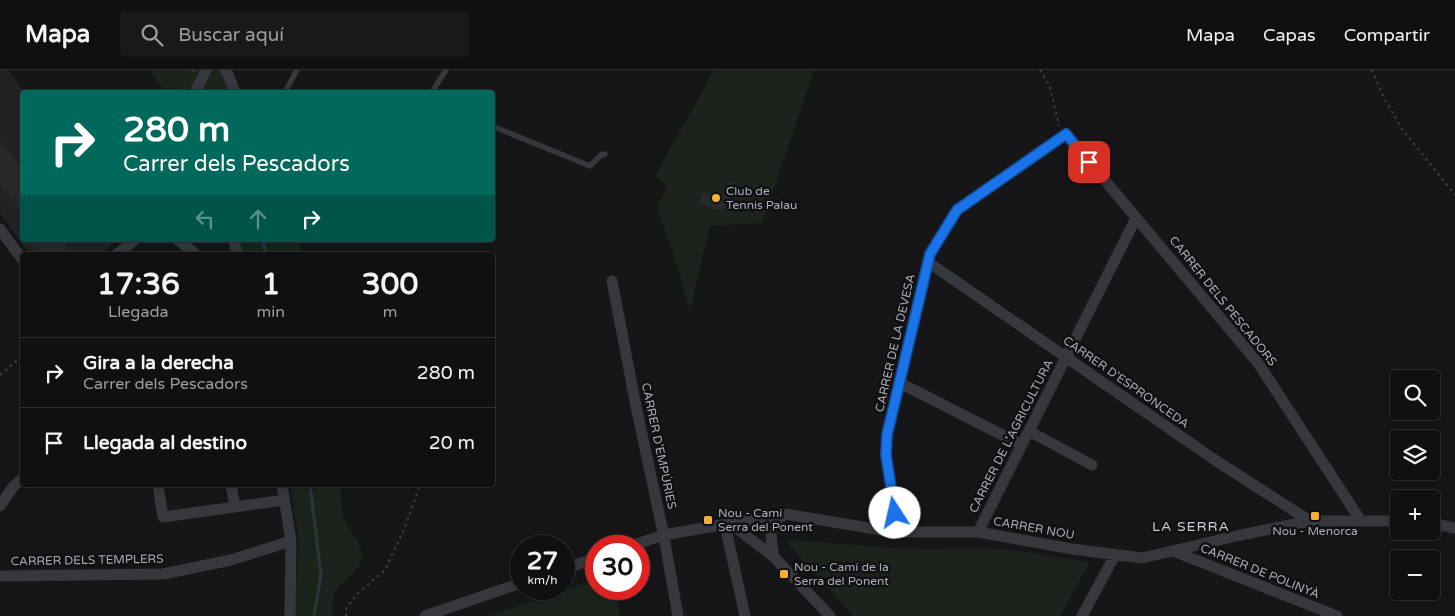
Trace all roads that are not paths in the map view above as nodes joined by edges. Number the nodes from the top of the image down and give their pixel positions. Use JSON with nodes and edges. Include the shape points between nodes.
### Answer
{"nodes":[{"id":1,"x":206,"y":70,"type":"edge"},
{"id":2,"x":225,"y":70,"type":"edge"},
{"id":3,"x":297,"y":70,"type":"edge"},
{"id":4,"x":446,"y":70,"type":"edge"},
{"id":5,"x":196,"y":90,"type":"edge"},
{"id":6,"x":234,"y":90,"type":"edge"},
{"id":7,"x":286,"y":90,"type":"edge"},
{"id":8,"x":433,"y":90,"type":"edge"},
{"id":9,"x":495,"y":127,"type":"edge"},
{"id":10,"x":1064,"y":135,"type":"joint"},
{"id":11,"x":605,"y":154,"type":"dead end"},
{"id":12,"x":1136,"y":218,"type":"junction"},
{"id":13,"x":0,"y":229,"type":"edge"},
{"id":14,"x":132,"y":242,"type":"edge"},
{"id":15,"x":181,"y":242,"type":"edge"},
{"id":16,"x":120,"y":252,"type":"edge"},
{"id":17,"x":193,"y":252,"type":"edge"},
{"id":18,"x":20,"y":256,"type":"edge"},
{"id":19,"x":928,"y":262,"type":"junction"},
{"id":20,"x":612,"y":281,"type":"dead end"},
{"id":21,"x":1066,"y":357,"type":"junction"},
{"id":22,"x":900,"y":382,"type":"junction"},
{"id":23,"x":1029,"y":431,"type":"junction"},
{"id":24,"x":1022,"y":445,"type":"junction"},
{"id":25,"x":1092,"y":465,"type":"dead end"},
{"id":26,"x":20,"y":481,"type":"edge"},
{"id":27,"x":158,"y":487,"type":"edge"},
{"id":28,"x":231,"y":487,"type":"edge"},
{"id":29,"x":282,"y":487,"type":"edge"},
{"id":30,"x":284,"y":500,"type":"junction"},
{"id":31,"x":0,"y":506,"type":"edge"},
{"id":32,"x":235,"y":507,"type":"junction"},
{"id":33,"x":785,"y":514,"type":"junction"},
{"id":34,"x":1310,"y":521,"type":"junction"},
{"id":35,"x":1361,"y":521,"type":"junction"},
{"id":36,"x":1390,"y":521,"type":"edge"},
{"id":37,"x":728,"y":524,"type":"junction"},
{"id":38,"x":1440,"y":525,"type":"edge"},
{"id":39,"x":1455,"y":528,"type":"edge"},
{"id":40,"x":898,"y":532,"type":"junction"},
{"id":41,"x":978,"y":532,"type":"junction"},
{"id":42,"x":663,"y":535,"type":"junction"},
{"id":43,"x":650,"y":539,"type":"edge"},
{"id":44,"x":291,"y":541,"type":"junction"},
{"id":45,"x":1173,"y":551,"type":"junction"},
{"id":46,"x":1115,"y":555,"type":"junction"},
{"id":47,"x":774,"y":557,"type":"junction"},
{"id":48,"x":0,"y":576,"type":"edge"},
{"id":49,"x":510,"y":587,"type":"edge"},
{"id":50,"x":290,"y":616,"type":"edge"},
{"id":51,"x":425,"y":616,"type":"edge"},
{"id":52,"x":678,"y":616,"type":"edge"},
{"id":53,"x":745,"y":616,"type":"edge"},
{"id":54,"x":830,"y":616,"type":"edge"},
{"id":55,"x":1082,"y":616,"type":"edge"},
{"id":56,"x":1337,"y":616,"type":"edge"}],
"edges":[{"from":1,"to":5,"type":"street"},
{"from":2,"to":6,"type":"street"},
{"from":3,"to":7,"type":"lane"},
{"from":4,"to":8,"type":"lane"},
{"from":9,"to":11,"type":"lane","via":[[590,166]]},
{"from":10,"to":12,"type":"street","name":"CARRER DELS PESCADORS"},
{"from":10,"to":19,"type":"street","name":"CARRER DE LA DEVESA","via":[[957,210]]},
{"from":12,"to":21,"type":"street","name":"CARRER DE L'AGRICULTURA"},
{"from":12,"to":35,"type":"street","name":"CARRER DELS PESCADORS","via":[[1258,363]]},
{"from":13,"to":18,"type":"street"},
{"from":14,"to":16,"type":"street"},
{"from":15,"to":17,"type":"street"},
{"from":19,"to":21,"type":"street","name":"CARRER D'ESPRONCEDA"},
{"from":19,"to":22,"type":"street","name":"CARRER DE LA DEVESA"},
{"from":20,"to":42,"type":"street","name":"CARRER D'EMPÚRIES"},
{"from":21,"to":23,"type":"street","name":"CARRER DE L'AGRICULTURA"},
{"from":21,"to":34,"type":"street","name":"CARRER D'ESPRONCEDA"},
{"from":22,"to":24,"type":"street"},
{"from":22,"to":40,"type":"street","name":"CARRER DE LA DEVESA","via":[[887,435],[886,455]]},
{"from":23,"to":24,"type":"street","name":"CARRER DE L'AGRICULTURA"},
{"from":23,"to":25,"type":"street"},
{"from":24,"to":41,"type":"street","name":"CARRER DE L'AGRICULTURA"},
{"from":26,"to":31,"type":"street"},
{"from":27,"to":32,"type":"street","via":[[163,518]]},
{"from":28,"to":32,"type":"street"},
{"from":29,"to":30,"type":"street"},
{"from":30,"to":32,"type":"street"},
{"from":30,"to":44,"type":"street"},
{"from":33,"to":37,"type":"street","name":"CARRER NOU"},
{"from":33,"to":40,"type":"street","name":"CARRER NOU"},
{"from":33,"to":47,"type":"street","via":[[772,523],[770,535]]},
{"from":34,"to":35,"type":"street","name":"CARRER NOU"},
{"from":34,"to":45,"type":"street","name":"CARRER NOU"},
{"from":35,"to":36,"type":"street","name":"CARRER NOU"},
{"from":37,"to":42,"type":"street","name":"CARRER NOU"},
{"from":37,"to":47,"type":"street"},
{"from":37,"to":53,"type":"street"},
{"from":38,"to":39,"type":"street"},
{"from":40,"to":41,"type":"street","name":"CARRER NOU"},
{"from":41,"to":46,"type":"street","name":"CARRER NOU"},
{"from":42,"to":43,"type":"street","name":"CARRER NOU"},
{"from":42,"to":52,"type":"street","name":"CARRER D'EMPÚRIES"},
{"from":44,"to":48,"type":"street","name":"CARRER DELS TEMPLERS","via":[[231,560],[163,574]]},
{"from":44,"to":50,"type":"street"},
{"from":45,"to":46,"type":"street","name":"CARRER NOU","via":[[1142,558]]},
{"from":45,"to":56,"type":"street","name":"CARRER DE POLINYÀ"},
{"from":46,"to":55,"type":"street"},
{"from":47,"to":54,"type":"street"},
{"from":49,"to":51,"type":"street"}]}
